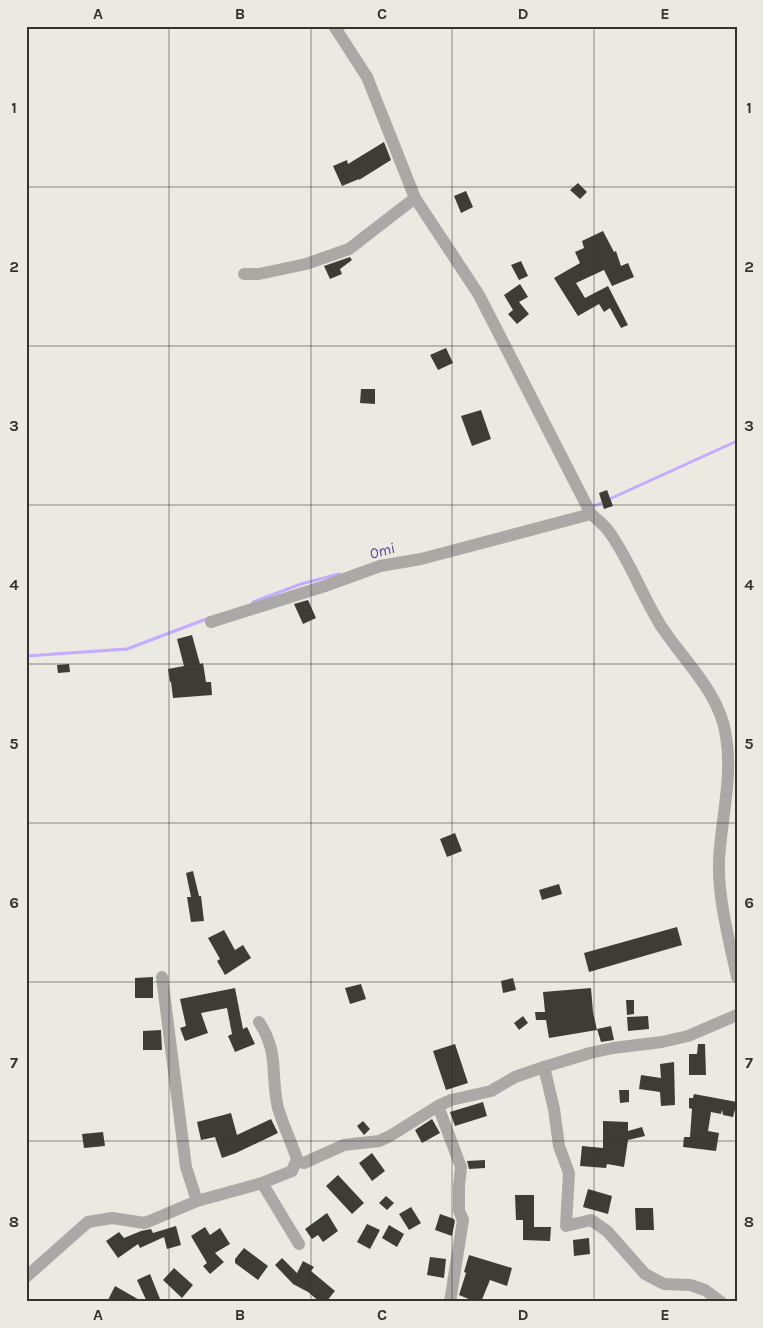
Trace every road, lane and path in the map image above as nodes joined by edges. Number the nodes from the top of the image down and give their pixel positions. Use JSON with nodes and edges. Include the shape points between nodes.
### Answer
{"nodes":[{"id":1,"x":334,"y":26,"type":"edge"},
{"id":2,"x":415,"y":198,"type":"junction"},
{"id":3,"x":244,"y":274,"type":"dead end"},
{"id":4,"x":591,"y":514,"type":"junction"},
{"id":5,"x":211,"y":622,"type":"dead end"},
{"id":6,"x":162,"y":977,"type":"dead end"},
{"id":7,"x":737,"y":977,"type":"edge"},
{"id":8,"x":737,"y":1015,"type":"edge"},
{"id":9,"x":259,"y":1022,"type":"dead end"},
{"id":10,"x":544,"y":1067,"type":"junction"},
{"id":11,"x":438,"y":1106,"type":"junction"},
{"id":12,"x":296,"y":1158,"type":"junction"},
{"id":13,"x":262,"y":1183,"type":"junction"},
{"id":14,"x":198,"y":1201,"type":"junction"},
{"id":15,"x":299,"y":1244,"type":"dead end"},
{"id":16,"x":26,"y":1277,"type":"edge"},
{"id":17,"x":450,"y":1302,"type":"edge"},
{"id":18,"x":721,"y":1302,"type":"edge"}],
"edges":[{"from":1,"to":2,"type":"street","via":[[367,77]]},
{"from":2,"to":3,"type":"street","via":[[349,248],[306,264]]},
{"from":2,"to":4,"type":"street","via":[[479,294]]},
{"from":4,"to":5,"type":"street","via":[[430,557],[380,566]]},
{"from":4,"to":7,"type":"street","via":[[611,534],[661,625],[704,685],[723,721],[729,775],[719,861],[721,900]]},
{"from":6,"to":14,"type":"street","via":[[186,1167]]},
{"from":8,"to":10,"type":"street","via":[[688,1036],[590,1053]]},
{"from":9,"to":12,"type":"street","via":[[272,1051],[278,1107]]},
{"from":10,"to":11,"type":"street","via":[[516,1076],[491,1091]]},
{"from":10,"to":18,"type":"street","via":[[559,1146],[570,1173],[566,1226],[591,1220],[607,1231],[645,1274],[664,1284],[690,1284]]},
{"from":11,"to":12,"type":"street","via":[[390,1136],[344,1145],[304,1163]]},
{"from":11,"to":17,"type":"street","via":[[461,1167],[459,1211],[462,1220]]},
{"from":12,"to":13,"type":"street","via":[[292,1171]]},
{"from":13,"to":14,"type":"street"},
{"from":13,"to":15,"type":"street"},
{"from":14,"to":16,"type":"street","via":[[145,1223],[112,1218],[88,1222]]}]}
